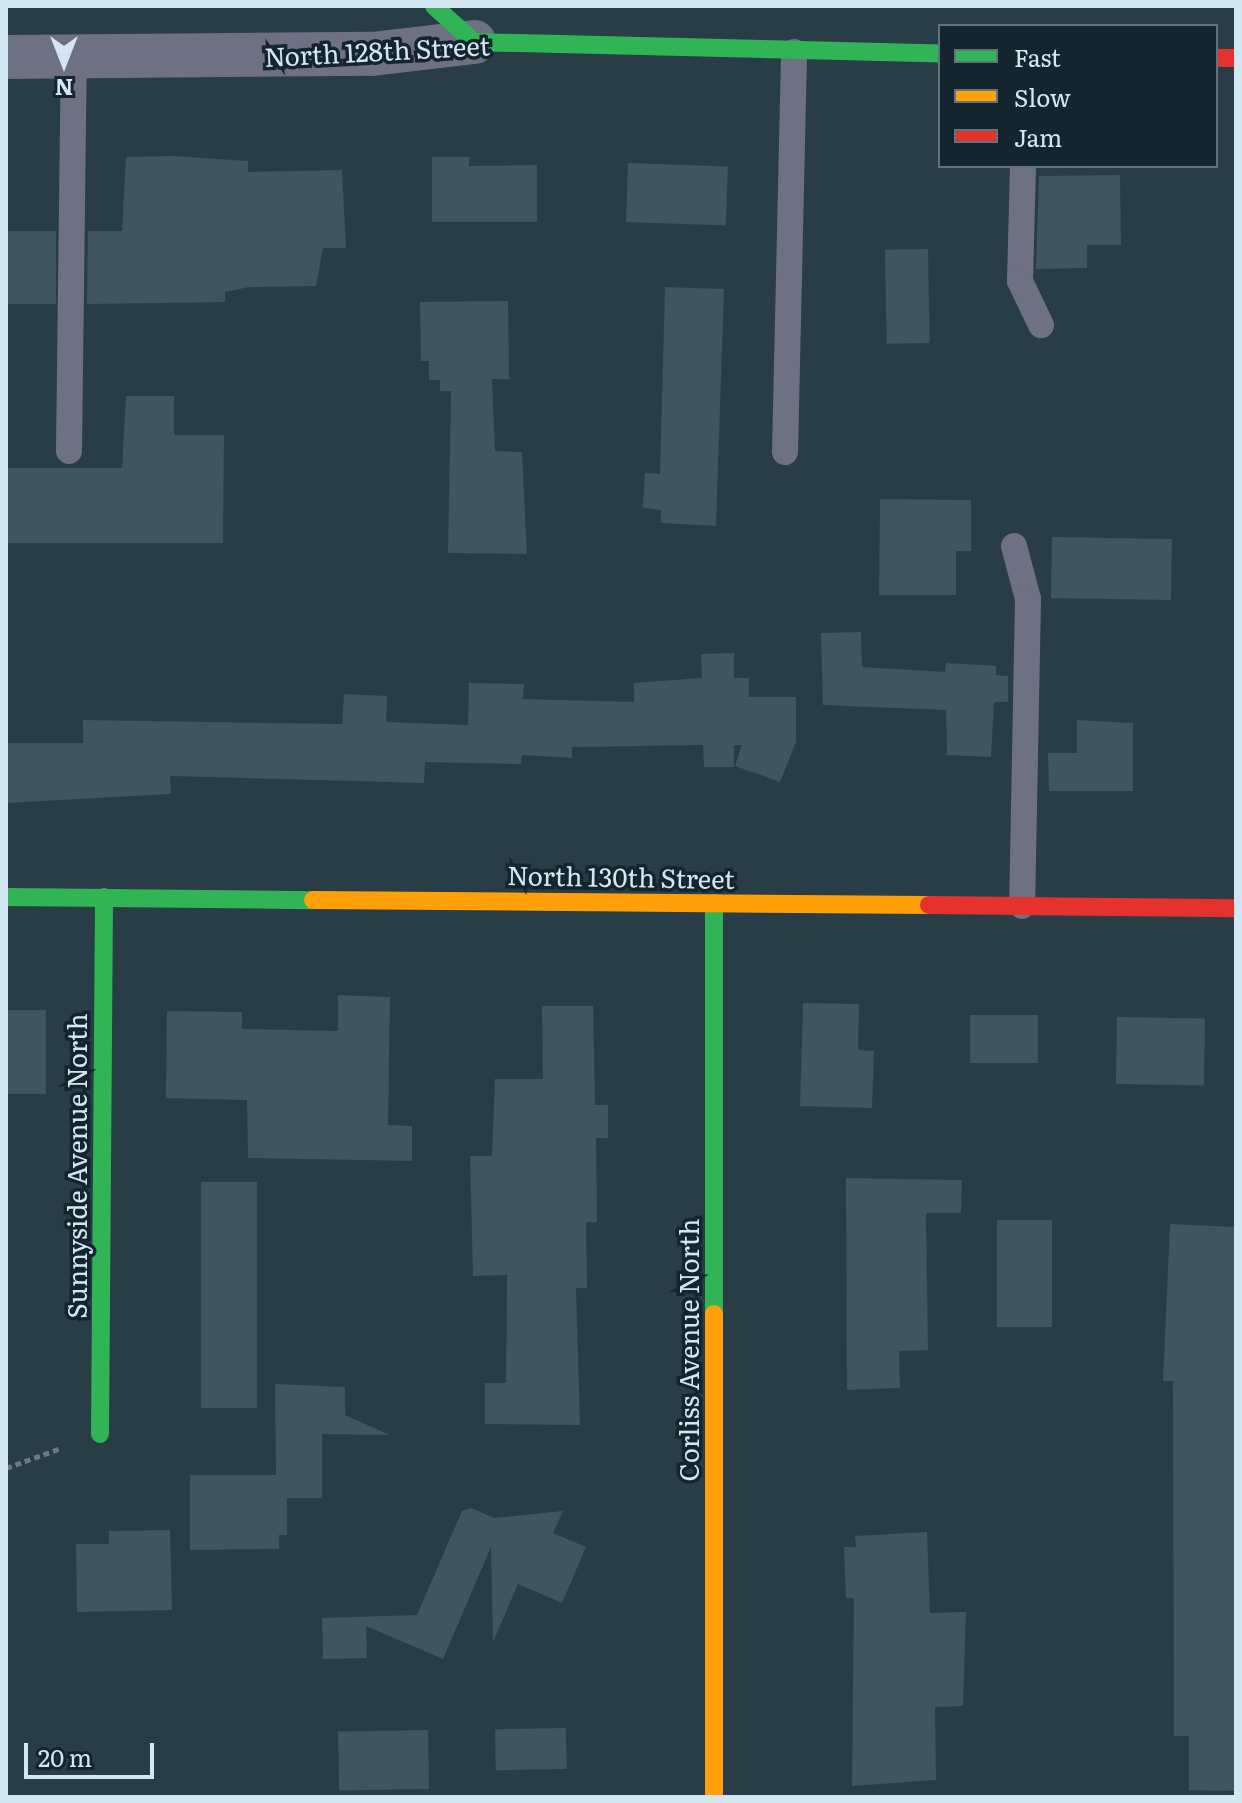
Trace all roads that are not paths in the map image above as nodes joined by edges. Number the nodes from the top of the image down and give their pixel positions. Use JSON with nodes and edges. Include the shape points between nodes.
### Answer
{"nodes":[{"id":1,"x":434,"y":6,"type":"edge"},
{"id":2,"x":474,"y":42,"type":"junction"},
{"id":3,"x":794,"y":52,"type":"junction"},
{"id":4,"x":938,"y":53,"type":"edge"},
{"id":5,"x":6,"y":57,"type":"edge"},
{"id":6,"x":74,"y":58,"type":"junction"},
{"id":7,"x":1023,"y":168,"type":"edge"},
{"id":8,"x":1041,"y":325,"type":"dead end"},
{"id":9,"x":69,"y":451,"type":"dead end"},
{"id":10,"x":785,"y":452,"type":"dead end"},
{"id":11,"x":1014,"y":546,"type":"dead end"},
{"id":12,"x":6,"y":897,"type":"edge"},
{"id":13,"x":104,"y":897,"type":"junction"},
{"id":14,"x":714,"y":903,"type":"junction"},
{"id":15,"x":1022,"y":906,"type":"junction"},
{"id":16,"x":1236,"y":908,"type":"edge"},
{"id":17,"x":100,"y":1434,"type":"road end"},
{"id":18,"x":714,"y":1797,"type":"edge"}],
"edges":[{"from":1,"to":2,"type":"street"},
{"from":2,"to":3,"type":"street","name":"North 128th Street"},
{"from":2,"to":6,"type":"street","name":"North 128th Street","via":[[372,54]]},
{"from":3,"to":4,"type":"street","name":"North 128th Street"},
{"from":3,"to":10,"type":"lane"},
{"from":5,"to":6,"type":"street","name":"North 128th Street"},
{"from":6,"to":9,"type":"lane"},
{"from":7,"to":8,"type":"lane","via":[[1020,281]]},
{"from":11,"to":15,"type":"lane","via":[[1028,599]]},
{"from":12,"to":13,"type":"street","name":"North 130th Street"},
{"from":13,"to":14,"type":"street","name":"North 130th Street"},
{"from":13,"to":17,"type":"street","name":"Sunnyside Avenue North"},
{"from":14,"to":15,"type":"street","name":"North 130th Street"},
{"from":14,"to":18,"type":"street","name":"Corliss Avenue North"},
{"from":15,"to":16,"type":"street","name":"North 130th Street"}]}
